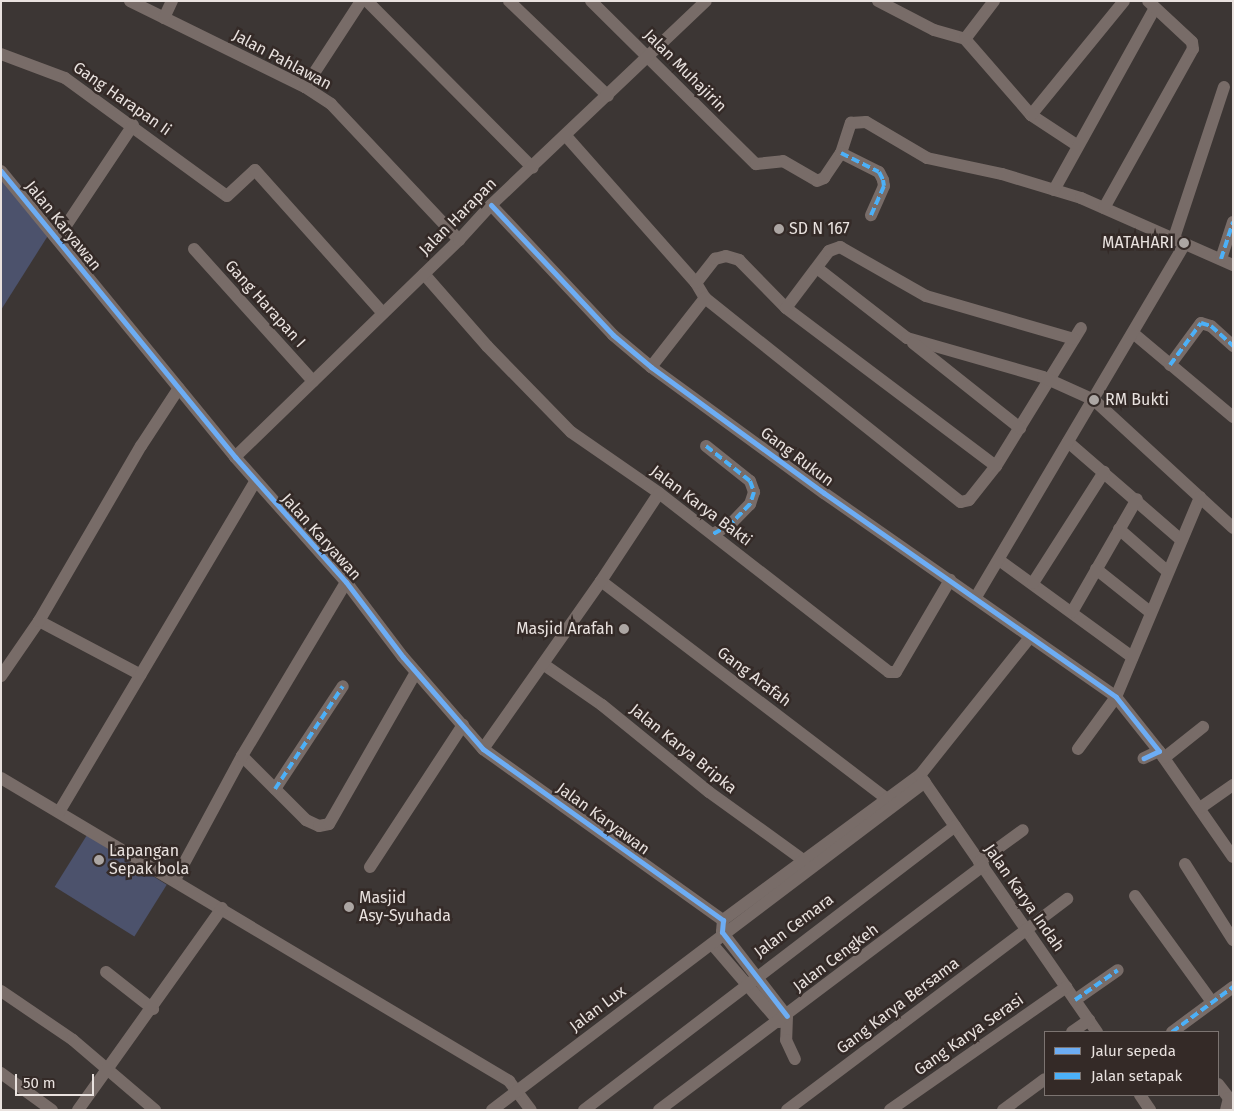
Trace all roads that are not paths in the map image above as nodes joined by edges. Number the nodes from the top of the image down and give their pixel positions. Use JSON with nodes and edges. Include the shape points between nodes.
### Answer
{"nodes":[{"id":1,"x":130,"y":1,"type":"edge"},
{"id":2,"x":172,"y":1,"type":"edge"},
{"id":3,"x":361,"y":1,"type":"edge"},
{"id":4,"x":367,"y":1,"type":"edge"},
{"id":5,"x":509,"y":1,"type":"edge"},
{"id":6,"x":591,"y":1,"type":"edge"},
{"id":7,"x":706,"y":1,"type":"edge"},
{"id":8,"x":878,"y":1,"type":"edge"},
{"id":9,"x":994,"y":1,"type":"edge"},
{"id":10,"x":1124,"y":1,"type":"edge"},
{"id":11,"x":1152,"y":4,"type":"edge"},
{"id":12,"x":164,"y":18,"type":"junction"},
{"id":13,"x":965,"y":38,"type":"junction"},
{"id":14,"x":1,"y":54,"type":"edge"},
{"id":15,"x":648,"y":57,"type":"junction"},
{"id":16,"x":305,"y":87,"type":"junction"},
{"id":17,"x":1224,"y":87,"type":"dead end"},
{"id":18,"x":608,"y":96,"type":"junction"},
{"id":19,"x":1031,"y":115,"type":"junction"},
{"id":20,"x":134,"y":126,"type":"junction"},
{"id":21,"x":566,"y":136,"type":"junction"},
{"id":22,"x":1078,"y":146,"type":"junction"},
{"id":23,"x":841,"y":153,"type":"junction"},
{"id":24,"x":533,"y":168,"type":"junction"},
{"id":25,"x":1,"y":170,"type":"edge"},
{"id":26,"x":1054,"y":190,"type":"junction"},
{"id":27,"x":491,"y":205,"type":"junction"},
{"id":28,"x":1104,"y":208,"type":"junction"},
{"id":29,"x":871,"y":215,"type":"dead end"},
{"id":30,"x":1233,"y":222,"type":"edge"},
{"id":31,"x":57,"y":239,"type":"junction"},
{"id":32,"x":460,"y":240,"type":"junction"},
{"id":33,"x":1179,"y":240,"type":"junction"},
{"id":34,"x":194,"y":249,"type":"dead end"},
{"id":35,"x":1227,"y":262,"type":"edge"},
{"id":36,"x":816,"y":268,"type":"junction"},
{"id":37,"x":424,"y":274,"type":"junction"},
{"id":38,"x":696,"y":283,"type":"junction"},
{"id":39,"x":705,"y":298,"type":"junction"},
{"id":40,"x":786,"y":308,"type":"junction"},
{"id":41,"x":383,"y":313,"type":"junction"},
{"id":42,"x":1081,"y":328,"type":"dead end"},
{"id":43,"x":1132,"y":333,"type":"junction"},
{"id":44,"x":907,"y":338,"type":"junction"},
{"id":45,"x":1074,"y":339,"type":"junction"},
{"id":46,"x":1233,"y":346,"type":"edge"},
{"id":47,"x":1170,"y":365,"type":"junction"},
{"id":48,"x":651,"y":367,"type":"junction"},
{"id":49,"x":1049,"y":380,"type":"junction"},
{"id":50,"x":313,"y":381,"type":"junction"},
{"id":51,"x":179,"y":388,"type":"junction"},
{"id":52,"x":1094,"y":400,"type":"junction"},
{"id":53,"x":1233,"y":418,"type":"edge"},
{"id":54,"x":1020,"y":428,"type":"junction"},
{"id":55,"x":1068,"y":442,"type":"junction"},
{"id":56,"x":706,"y":446,"type":"dead end"},
{"id":57,"x":235,"y":457,"type":"junction"},
{"id":58,"x":996,"y":466,"type":"junction"},
{"id":59,"x":1104,"y":472,"type":"junction"},
{"id":60,"x":256,"y":482,"type":"junction"},
{"id":61,"x":659,"y":492,"type":"junction"},
{"id":62,"x":1200,"y":498,"type":"junction"},
{"id":63,"x":1137,"y":500,"type":"junction"},
{"id":64,"x":1233,"y":528,"type":"edge"},
{"id":65,"x":1119,"y":529,"type":"junction"},
{"id":66,"x":713,"y":534,"type":"junction"},
{"id":67,"x":1181,"y":540,"type":"junction"},
{"id":68,"x":998,"y":560,"type":"junction"},
{"id":69,"x":1096,"y":569,"type":"junction"},
{"id":70,"x":1167,"y":571,"type":"junction"},
{"id":71,"x":950,"y":580,"type":"junction"},
{"id":72,"x":601,"y":581,"type":"junction"},
{"id":73,"x":346,"y":582,"type":"junction"},
{"id":74,"x":1033,"y":583,"type":"junction"},
{"id":75,"x":976,"y":597,"type":"junction"},
{"id":76,"x":1072,"y":612,"type":"junction"},
{"id":77,"x":1150,"y":612,"type":"junction"},
{"id":78,"x":39,"y":621,"type":"junction"},
{"id":79,"x":1030,"y":637,"type":"junction"},
{"id":80,"x":1132,"y":657,"type":"junction"},
{"id":81,"x":543,"y":664,"type":"junction"},
{"id":82,"x":416,"y":672,"type":"junction"},
{"id":83,"x":141,"y":675,"type":"junction"},
{"id":84,"x":1,"y":676,"type":"edge"},
{"id":85,"x":343,"y":686,"type":"dead end"},
{"id":86,"x":1116,"y":697,"type":"junction"},
{"id":87,"x":463,"y":725,"type":"junction"},
{"id":88,"x":1204,"y":727,"type":"dead end"},
{"id":89,"x":483,"y":749,"type":"junction"},
{"id":90,"x":1078,"y":749,"type":"dead end"},
{"id":91,"x":1161,"y":754,"type":"junction"},
{"id":92,"x":242,"y":756,"type":"junction"},
{"id":93,"x":1144,"y":758,"type":"dead end"},
{"id":94,"x":1,"y":778,"type":"edge"},
{"id":95,"x":922,"y":778,"type":"junction"},
{"id":96,"x":1233,"y":785,"type":"edge"},
{"id":97,"x":275,"y":789,"type":"junction"},
{"id":98,"x":887,"y":799,"type":"junction"},
{"id":99,"x":1200,"y":808,"type":"junction"},
{"id":100,"x":59,"y":812,"type":"junction"},
{"id":101,"x":955,"y":826,"type":"junction"},
{"id":102,"x":1023,"y":830,"type":"dead end"},
{"id":103,"x":1233,"y":857,"type":"edge"},
{"id":104,"x":802,"y":859,"type":"junction"},
{"id":105,"x":981,"y":864,"type":"junction"},
{"id":106,"x":1185,"y":864,"type":"dead end"},
{"id":107,"x":370,"y":867,"type":"dead end"},
{"id":108,"x":175,"y":880,"type":"junction"},
{"id":109,"x":1135,"y":896,"type":"dead end"},
{"id":110,"x":1067,"y":899,"type":"dead end"},
{"id":111,"x":222,"y":908,"type":"junction"},
{"id":112,"x":723,"y":920,"type":"junction"},
{"id":113,"x":1028,"y":930,"type":"junction"},
{"id":114,"x":724,"y":935,"type":"junction"},
{"id":115,"x":1233,"y":940,"type":"edge"},
{"id":116,"x":712,"y":944,"type":"junction"},
{"id":117,"x":1118,"y":970,"type":"dead end"},
{"id":118,"x":106,"y":972,"type":"dead end"},
{"id":119,"x":751,"y":979,"type":"junction"},
{"id":120,"x":1066,"y":987,"type":"junction"},
{"id":121,"x":1233,"y":987,"type":"edge"},
{"id":122,"x":1,"y":991,"type":"edge"},
{"id":123,"x":1075,"y":1000,"type":"junction"},
{"id":124,"x":1212,"y":1002,"type":"junction"},
{"id":125,"x":153,"y":1008,"type":"junction"},
{"id":126,"x":783,"y":1019,"type":"junction"},
{"id":127,"x":1089,"y":1020,"type":"junction"},
{"id":128,"x":1073,"y":1031,"type":"edge"},
{"id":129,"x":1096,"y":1031,"type":"edge"},
{"id":130,"x":1175,"y":1031,"type":"edge"},
{"id":131,"x":795,"y":1059,"type":"dead end"},
{"id":132,"x":109,"y":1070,"type":"junction"},
{"id":133,"x":1,"y":1074,"type":"edge"},
{"id":134,"x":1044,"y":1080,"type":"edge"},
{"id":135,"x":1219,"y":1085,"type":"edge"},
{"id":136,"x":517,"y":1091,"type":"junction"},
{"id":137,"x":1141,"y":1096,"type":"edge"},
{"id":138,"x":52,"y":1110,"type":"edge"},
{"id":139,"x":78,"y":1110,"type":"edge"},
{"id":140,"x":155,"y":1110,"type":"edge"},
{"id":141,"x":492,"y":1110,"type":"edge"},
{"id":142,"x":532,"y":1110,"type":"edge"},
{"id":143,"x":584,"y":1110,"type":"edge"},
{"id":144,"x":659,"y":1110,"type":"edge"},
{"id":145,"x":787,"y":1110,"type":"edge"},
{"id":146,"x":890,"y":1110,"type":"edge"},
{"id":147,"x":1003,"y":1110,"type":"edge"},
{"id":148,"x":1150,"y":1110,"type":"edge"},
{"id":149,"x":1226,"y":1110,"type":"edge"}],
"edges":[{"from":1,"to":12,"type":"street","name":"Jalan Pahlawan"},
{"from":2,"to":12,"type":"street"},
{"from":3,"to":16,"type":"street"},
{"from":4,"to":24,"type":"street"},
{"from":5,"to":18,"type":"street"},
{"from":6,"to":15,"type":"street","name":"Jalan Muhajirin"},
{"from":7,"to":15,"type":"street","name":"Jalan Harapan"},
{"from":8,"to":13,"type":"street","via":[[934,30]]},
{"from":9,"to":13,"type":"street"},
{"from":10,"to":19,"type":"street"},
{"from":11,"to":22,"type":"street"},
{"from":11,"to":28,"type":"street","via":[[1192,42],[1193,50]]},
{"from":12,"to":16,"type":"street","name":"Jalan Pahlawan"},
{"from":13,"to":19,"type":"street"},
{"from":14,"to":20,"type":"street","name":"Gang Harapan Ii","via":[[65,78]]},
{"from":15,"to":18,"type":"street","name":"Jalan Harapan"},
{"from":15,"to":23,"type":"street","name":"Jalan Muhajirin","via":[[756,164],[783,161],[817,181],[824,178]]},
{"from":16,"to":32,"type":"street","name":"Jalan Pahlawan","via":[[331,104]]},
{"from":17,"to":33,"type":"street"},
{"from":18,"to":21,"type":"street","name":"Jalan Harapan"},
{"from":19,"to":22,"type":"street"},
{"from":20,"to":31,"type":"street"},
{"from":20,"to":41,"type":"street","name":"Gang Harapan Ii","via":[[229,196],[255,170]]},
{"from":21,"to":24,"type":"street","name":"Jalan Harapan"},
{"from":21,"to":38,"type":"street"},
{"from":22,"to":26,"type":"street"},
{"from":23,"to":26,"type":"street","via":[[851,123],[866,122],[927,158],[1002,174]]},
{"from":23,"to":29,"type":"street","via":[[879,172],[883,180],[884,186]]},
{"from":24,"to":27,"type":"street","name":"Jalan Harapan"},
{"from":25,"to":31,"type":"street","name":"Jalan Karyawan"},
{"from":26,"to":28,"type":"street"},
{"from":27,"to":32,"type":"street","name":"Jalan Harapan"},
{"from":27,"to":48,"type":"street","name":"Gang Rukun","via":[[613,335]]},
{"from":28,"to":33,"type":"street"},
{"from":30,"to":35,"type":"street"},
{"from":31,"to":51,"type":"street","name":"Jalan Karyawan"},
{"from":32,"to":37,"type":"street","name":"Jalan Harapan"},
{"from":33,"to":35,"type":"street"},
{"from":33,"to":43,"type":"street"},
{"from":34,"to":50,"type":"street","name":"Gang Harapan I"},
{"from":36,"to":40,"type":"street"},
{"from":36,"to":44,"type":"street"},
{"from":36,"to":45,"type":"street","via":[[829,251],[840,247],[926,296]]},
{"from":37,"to":41,"type":"street","name":"Jalan Harapan"},
{"from":37,"to":61,"type":"street","name":"Jalan Karya Bakti","via":[[546,410],[571,432]]},
{"from":38,"to":39,"type":"street"},
{"from":38,"to":40,"type":"street","via":[[715,259],[726,256],[739,260]]},
{"from":39,"to":48,"type":"street"},
{"from":39,"to":58,"type":"street","via":[[961,502],[969,500]]},
{"from":40,"to":58,"type":"street"},
{"from":41,"to":50,"type":"street","name":"Jalan Harapan"},
{"from":42,"to":45,"type":"street"},
{"from":43,"to":47,"type":"street"},
{"from":43,"to":52,"type":"street"},
{"from":44,"to":49,"type":"street"},
{"from":44,"to":54,"type":"street"},
{"from":45,"to":49,"type":"street"},
{"from":46,"to":47,"type":"street","via":[[1211,326],[1201,323]]},
{"from":47,"to":53,"type":"street"},
{"from":48,"to":71,"type":"street","name":"Gang Rukun"},
{"from":49,"to":52,"type":"street"},
{"from":49,"to":54,"type":"street"},
{"from":50,"to":57,"type":"street","name":"Jalan Harapan"},
{"from":51,"to":57,"type":"street","name":"Jalan Karyawan"},
{"from":51,"to":78,"type":"street","via":[[141,446]]},
{"from":52,"to":55,"type":"street"},
{"from":52,"to":62,"type":"street"},
{"from":54,"to":58,"type":"street"},
{"from":55,"to":59,"type":"street"},
{"from":55,"to":68,"type":"street"},
{"from":56,"to":66,"type":"street","via":[[750,481],[754,492],[750,504],[731,524]]},
{"from":57,"to":60,"type":"street","name":"Jalan Karyawan"},
{"from":59,"to":63,"type":"street"},
{"from":59,"to":74,"type":"street"},
{"from":60,"to":73,"type":"street","name":"Jalan Karyawan"},
{"from":60,"to":83,"type":"street"},
{"from":61,"to":66,"type":"street","name":"Jalan Karya Bakti"},
{"from":61,"to":72,"type":"street"},
{"from":62,"to":64,"type":"street"},
{"from":62,"to":67,"type":"street"},
{"from":63,"to":65,"type":"street"},
{"from":63,"to":67,"type":"street"},
{"from":65,"to":69,"type":"street"},
{"from":65,"to":70,"type":"street"},
{"from":66,"to":71,"type":"street","name":"Jalan Karya Bakti","via":[[892,674],[928,622]]},
{"from":67,"to":70,"type":"street"},
{"from":68,"to":74,"type":"street"},
{"from":68,"to":75,"type":"street"},
{"from":69,"to":76,"type":"street"},
{"from":69,"to":77,"type":"street"},
{"from":70,"to":77,"type":"street"},
{"from":71,"to":75,"type":"street","name":"Gang Rukun"},
{"from":72,"to":81,"type":"street"},
{"from":72,"to":98,"type":"street","name":"Gang Arafah"},
{"from":73,"to":82,"type":"street","name":"Jalan Karyawan"},
{"from":73,"to":92,"type":"street"},
{"from":74,"to":76,"type":"street"},
{"from":75,"to":79,"type":"street","name":"Gang Rukun"},
{"from":76,"to":80,"type":"street"},
{"from":77,"to":80,"type":"street"},
{"from":78,"to":83,"type":"street"},
{"from":78,"to":84,"type":"street"},
{"from":79,"to":86,"type":"street","name":"Gang Rukun"},
{"from":79,"to":95,"type":"street"},
{"from":80,"to":86,"type":"street"},
{"from":81,"to":89,"type":"street"},
{"from":81,"to":104,"type":"street","name":"Jalan Karya Bripka","via":[[602,705],[709,792]]},
{"from":82,"to":87,"type":"street","name":"Jalan Karyawan"},
{"from":82,"to":97,"type":"street","via":[[329,824],[319,826],[306,820]]},
{"from":83,"to":100,"type":"street"},
{"from":85,"to":97,"type":"street"},
{"from":86,"to":90,"type":"street"},
{"from":86,"to":91,"type":"street","name":"Gang Rukun"},
{"from":87,"to":89,"type":"street","name":"Jalan Karyawan"},
{"from":87,"to":107,"type":"street"},
{"from":88,"to":91,"type":"street"},
{"from":89,"to":112,"type":"street","name":"Jalan Karyawan"},
{"from":91,"to":93,"type":"street"},
{"from":91,"to":99,"type":"street","name":"Gang Rukun"},
{"from":92,"to":97,"type":"street"},
{"from":92,"to":108,"type":"street"},
{"from":94,"to":100,"type":"street"},
{"from":95,"to":98,"type":"street"},
{"from":95,"to":101,"type":"street","name":"Jalan Karya Indah"},
{"from":95,"to":114,"type":"street"},
{"from":96,"to":99,"type":"street"},
{"from":98,"to":104,"type":"street"},
{"from":99,"to":103,"type":"street","name":"Gang Rukun"},
{"from":100,"to":108,"type":"street"},
{"from":101,"to":105,"type":"street","name":"Jalan Karya Indah"},
{"from":101,"to":119,"type":"street","name":"Jalan Cemara"},
{"from":102,"to":105,"type":"street","name":"Jalan Cengkeh"},
{"from":104,"to":112,"type":"street"},
{"from":105,"to":113,"type":"street","name":"Jalan Karya Indah"},
{"from":105,"to":126,"type":"street","name":"Jalan Cengkeh"},
{"from":106,"to":115,"type":"street"},
{"from":108,"to":111,"type":"street"},
{"from":109,"to":124,"type":"street"},
{"from":110,"to":113,"type":"street","name":"Gang Karya Bersama"},
{"from":111,"to":125,"type":"street"},
{"from":111,"to":136,"type":"street","via":[[509,1080]]},
{"from":112,"to":114,"type":"street"},
{"from":113,"to":120,"type":"street","name":"Jalan Karya Indah"},
{"from":113,"to":145,"type":"street","name":"Gang Karya Bersama"},
{"from":114,"to":116,"type":"street","name":"Jalan Lux"},
{"from":114,"to":119,"type":"street"},
{"from":116,"to":119,"type":"street"},
{"from":116,"to":136,"type":"street","name":"Jalan Lux"},
{"from":117,"to":123,"type":"street"},
{"from":118,"to":125,"type":"street"},
{"from":119,"to":126,"type":"street"},
{"from":119,"to":143,"type":"street","name":"Jalan Cemara"},
{"from":120,"to":123,"type":"street","name":"Jalan Karya Indah"},
{"from":120,"to":146,"type":"street","name":"Gang Karya Serasi"},
{"from":121,"to":124,"type":"street"},
{"from":122,"to":132,"type":"street","via":[[73,1040]]},
{"from":123,"to":127,"type":"street","name":"Jalan Karya Indah"},
{"from":124,"to":130,"type":"street"},
{"from":125,"to":132,"type":"street"},
{"from":126,"to":131,"type":"street","via":[[786,1040]]},
{"from":126,"to":144,"type":"street","name":"Jalan Cengkeh"},
{"from":127,"to":128,"type":"street"},
{"from":127,"to":129,"type":"street","name":"Jalan Karya Indah"},
{"from":132,"to":139,"type":"street"},
{"from":132,"to":140,"type":"street"},
{"from":133,"to":138,"type":"street"},
{"from":134,"to":147,"type":"street"},
{"from":135,"to":149,"type":"street","via":[[1229,1098]]},
{"from":136,"to":141,"type":"street","name":"Jalan Lux"},
{"from":136,"to":142,"type":"street"},
{"from":137,"to":148,"type":"street"}]}
